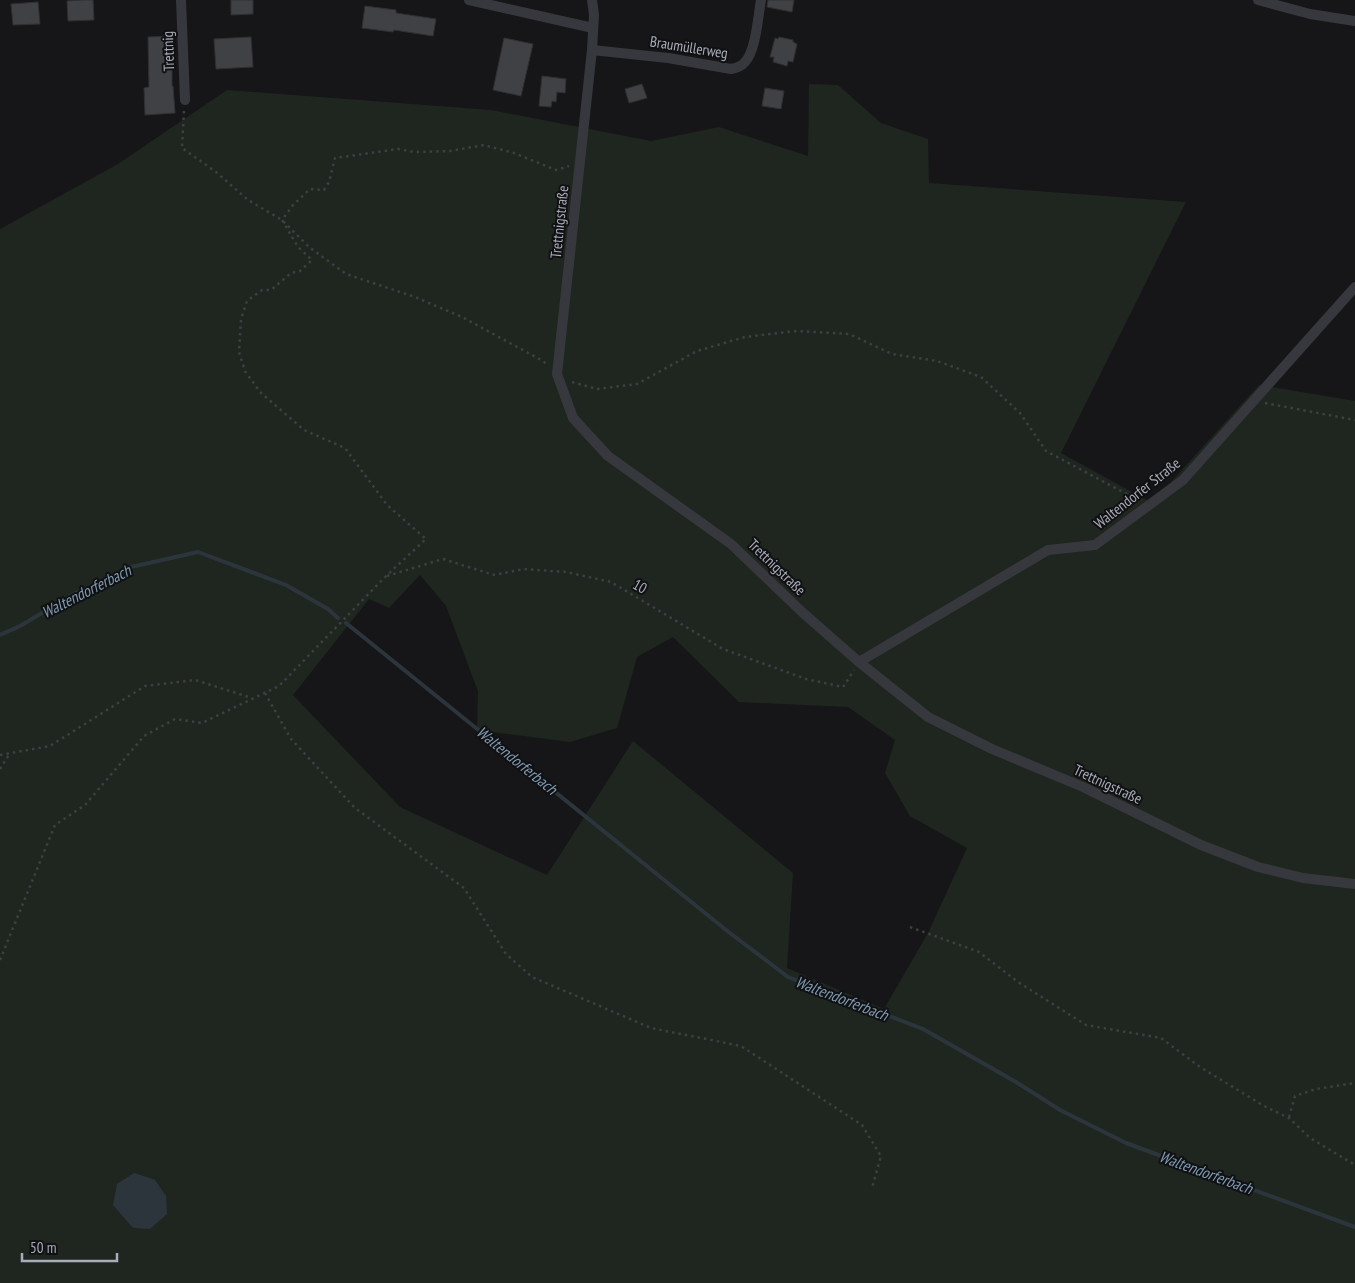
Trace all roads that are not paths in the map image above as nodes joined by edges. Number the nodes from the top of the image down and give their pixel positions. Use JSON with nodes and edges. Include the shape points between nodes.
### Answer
{"nodes":[{"id":1,"x":181,"y":0,"type":"edge"},
{"id":2,"x":469,"y":0,"type":"edge"},
{"id":3,"x":592,"y":0,"type":"edge"},
{"id":4,"x":761,"y":0,"type":"edge"},
{"id":5,"x":1258,"y":0,"type":"edge"},
{"id":6,"x":1355,"y":21,"type":"edge"},
{"id":7,"x":594,"y":28,"type":"junction"},
{"id":8,"x":592,"y":50,"type":"junction"},
{"id":9,"x":185,"y":100,"type":"road end"},
{"id":10,"x":1355,"y":287,"type":"edge"},
{"id":11,"x":859,"y":662,"type":"junction"},
{"id":12,"x":1355,"y":884,"type":"edge"}],
"edges":[{"from":1,"to":9,"type":"street","name":"Trettnig"},
{"from":2,"to":7,"type":"street"},
{"from":3,"to":7,"type":"street","name":"Trettnigstraße"},
{"from":4,"to":8,"type":"street","name":"Braumüllerweg","via":[[752,51],[738,68]]},
{"from":5,"to":6,"type":"street","via":[[1310,14]]},
{"from":7,"to":8,"type":"street","name":"Trettnigstraße"},
{"from":8,"to":11,"type":"street","name":"Trettnigstraße","via":[[560,377],[573,418],[608,456],[731,544]]},
{"from":10,"to":11,"type":"street","name":"Waltendorfer Straße","via":[[1183,480],[1095,545],[1048,550]]},
{"from":11,"to":12,"type":"street","name":"Trettnigstraße","via":[[928,717],[1201,845],[1258,867],[1302,878]]}]}
